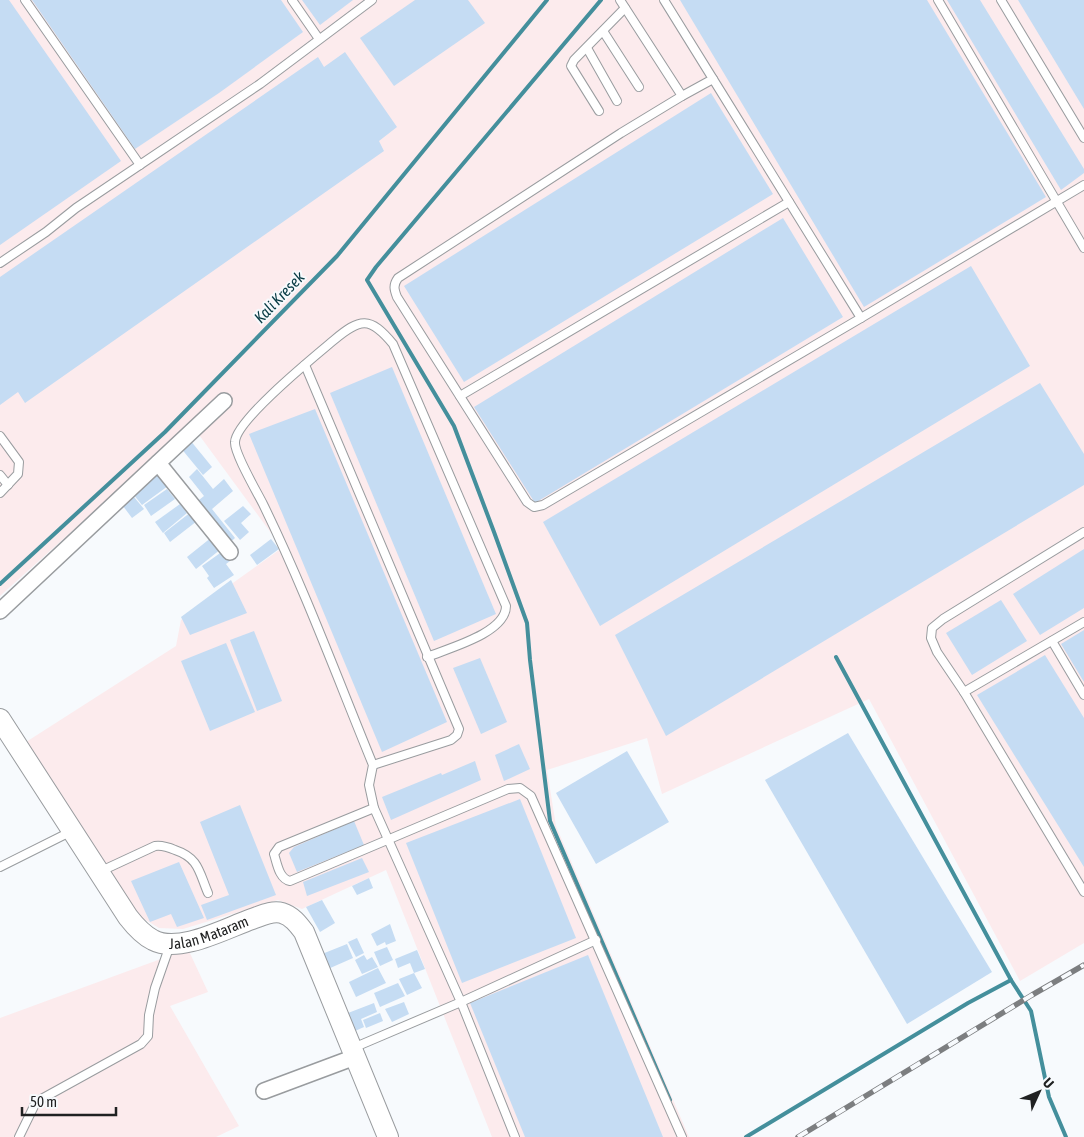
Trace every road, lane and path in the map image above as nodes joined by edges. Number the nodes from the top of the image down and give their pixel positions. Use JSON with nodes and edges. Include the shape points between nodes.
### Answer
{"nodes":[{"id":1,"x":24,"y":0,"type":"edge"},
{"id":2,"x":292,"y":0,"type":"edge"},
{"id":3,"x":372,"y":0,"type":"edge"},
{"id":4,"x":620,"y":0,"type":"edge"},
{"id":5,"x":664,"y":0,"type":"edge"},
{"id":6,"x":938,"y":0,"type":"edge"},
{"id":7,"x":1002,"y":0,"type":"edge"},
{"id":8,"x":625,"y":8,"type":"junction"},
{"id":9,"x":603,"y":31,"type":"junction"},
{"id":10,"x":319,"y":39,"type":"junction"},
{"id":11,"x":587,"y":48,"type":"junction"},
{"id":12,"x":713,"y":79,"type":"junction"},
{"id":13,"x":639,"y":87,"type":"dead end"},
{"id":14,"x":682,"y":96,"type":"junction"},
{"id":15,"x":617,"y":101,"type":"dead end"},
{"id":16,"x":599,"y":112,"type":"dead end"},
{"id":17,"x":1084,"y":138,"type":"edge"},
{"id":18,"x":140,"y":165,"type":"junction"},
{"id":19,"x":1084,"y":185,"type":"edge"},
{"id":20,"x":1056,"y":201,"type":"junction"},
{"id":21,"x":789,"y":202,"type":"junction"},
{"id":22,"x":1084,"y":248,"type":"edge"},
{"id":23,"x":0,"y":263,"type":"edge"},
{"id":24,"x":861,"y":318,"type":"junction"},
{"id":25,"x":305,"y":364,"type":"junction"},
{"id":26,"x":460,"y":396,"type":"junction"},
{"id":27,"x":224,"y":401,"type":"dead end"},
{"id":28,"x":0,"y":436,"type":"edge"},
{"id":29,"x":158,"y":462,"type":"junction"},
{"id":30,"x":0,"y":474,"type":"edge"},
{"id":31,"x":8,"y":485,"type":"junction"},
{"id":32,"x":0,"y":493,"type":"edge"},
{"id":33,"x":1084,"y":532,"type":"edge"},
{"id":34,"x":230,"y":552,"type":"dead end"},
{"id":35,"x":0,"y":611,"type":"edge"},
{"id":36,"x":1084,"y":622,"type":"edge"},
{"id":37,"x":1052,"y":641,"type":"junction"},
{"id":38,"x":427,"y":657,"type":"junction"},
{"id":39,"x":964,"y":692,"type":"junction"},
{"id":40,"x":1084,"y":695,"type":"edge"},
{"id":41,"x":3,"y":729,"type":"edge"},
{"id":42,"x":373,"y":765,"type":"junction"},
{"id":43,"x":374,"y":808,"type":"junction"},
{"id":44,"x":72,"y":831,"type":"junction"},
{"id":45,"x":389,"y":840,"type":"junction"},
{"id":46,"x":0,"y":868,"type":"edge"},
{"id":47,"x":99,"y":872,"type":"junction"},
{"id":48,"x":1084,"y":892,"type":"edge"},
{"id":49,"x":208,"y":893,"type":"dead end"},
{"id":50,"x":596,"y":940,"type":"junction"},
{"id":51,"x":170,"y":945,"type":"junction"},
{"id":52,"x":461,"y":1002,"type":"junction"},
{"id":53,"x":353,"y":1053,"type":"junction"},
{"id":54,"x":264,"y":1091,"type":"dead end"},
{"id":55,"x":19,"y":1137,"type":"edge"},
{"id":56,"x":388,"y":1137,"type":"edge"},
{"id":57,"x":515,"y":1137,"type":"edge"},
{"id":58,"x":682,"y":1137,"type":"edge"}],
"edges":[{"from":1,"to":18,"type":"lane"},
{"from":2,"to":10,"type":"lane"},
{"from":3,"to":10,"type":"lane"},
{"from":4,"to":8,"type":"lane"},
{"from":5,"to":12,"type":"lane"},
{"from":6,"to":20,"type":"lane"},
{"from":7,"to":17,"type":"lane"},
{"from":8,"to":9,"type":"lane"},
{"from":8,"to":14,"type":"lane"},
{"from":9,"to":11,"type":"lane"},
{"from":9,"to":13,"type":"lane"},
{"from":10,"to":18,"type":"lane","via":[[260,84]]},
{"from":11,"to":15,"type":"lane"},
{"from":11,"to":16,"type":"lane","via":[[571,66]]},
{"from":12,"to":14,"type":"lane"},
{"from":12,"to":21,"type":"lane"},
{"from":14,"to":26,"type":"lane","via":[[398,278],[394,286],[397,297]]},
{"from":18,"to":23,"type":"lane"},
{"from":19,"to":20,"type":"lane"},
{"from":20,"to":22,"type":"lane"},
{"from":20,"to":24,"type":"lane"},
{"from":21,"to":24,"type":"lane"},
{"from":21,"to":26,"type":"lane"},
{"from":24,"to":26,"type":"lane","via":[[534,507]]},
{"from":25,"to":38,"type":"lane"},
{"from":25,"to":38,"type":"lane","via":[[350,326],[362,322],[383,333],[392,344],[506,606],[506,613],[496,627]]},
{"from":25,"to":42,"type":"lane","via":[[253,413],[235,442],[283,546]]},
{"from":27,"to":29,"type":"street"},
{"from":28,"to":31,"type":"lane","via":[[19,462],[18,474]]},
{"from":29,"to":34,"type":"street"},
{"from":29,"to":35,"type":"street"},
{"from":30,"to":31,"type":"lane"},
{"from":31,"to":32,"type":"lane"},
{"from":33,"to":39,"type":"lane","via":[[932,628],[931,638],[937,652]]},
{"from":36,"to":37,"type":"lane"},
{"from":37,"to":39,"type":"lane"},
{"from":37,"to":40,"type":"lane"},
{"from":38,"to":42,"type":"lane","via":[[458,724],[457,735],[452,740]]},
{"from":39,"to":48,"type":"lane"},
{"from":41,"to":44,"type":"main road","name":"Jalan Mataram"},
{"from":42,"to":43,"type":"lane","via":[[369,785]]},
{"from":43,"to":45,"type":"lane"},
{"from":43,"to":45,"type":"lane","via":[[279,847],[274,854],[282,876],[290,881]]},
{"from":44,"to":46,"type":"lane"},
{"from":44,"to":47,"type":"main road","name":"Jalan Mataram"},
{"from":45,"to":50,"type":"lane","via":[[508,789],[520,788],[531,796]]},
{"from":45,"to":52,"type":"lane"},
{"from":47,"to":49,"type":"lane","via":[[162,845],[190,856]]},
{"from":47,"to":51,"type":"main road","name":"Jalan Mataram","via":[[140,931],[154,941]]},
{"from":50,"to":52,"type":"lane"},
{"from":50,"to":58,"type":"lane"},
{"from":51,"to":53,"type":"main road","name":"Jalan Mataram","via":[[189,942],[266,914],[281,912],[293,919],[304,932]]},
{"from":51,"to":55,"type":"lane","via":[[155,988],[148,1036],[142,1044],[36,1102]]},
{"from":52,"to":53,"type":"lane"},
{"from":52,"to":57,"type":"lane"},
{"from":53,"to":54,"type":"street"},
{"from":53,"to":56,"type":"main road","name":"Jalan Mataram"}]}
